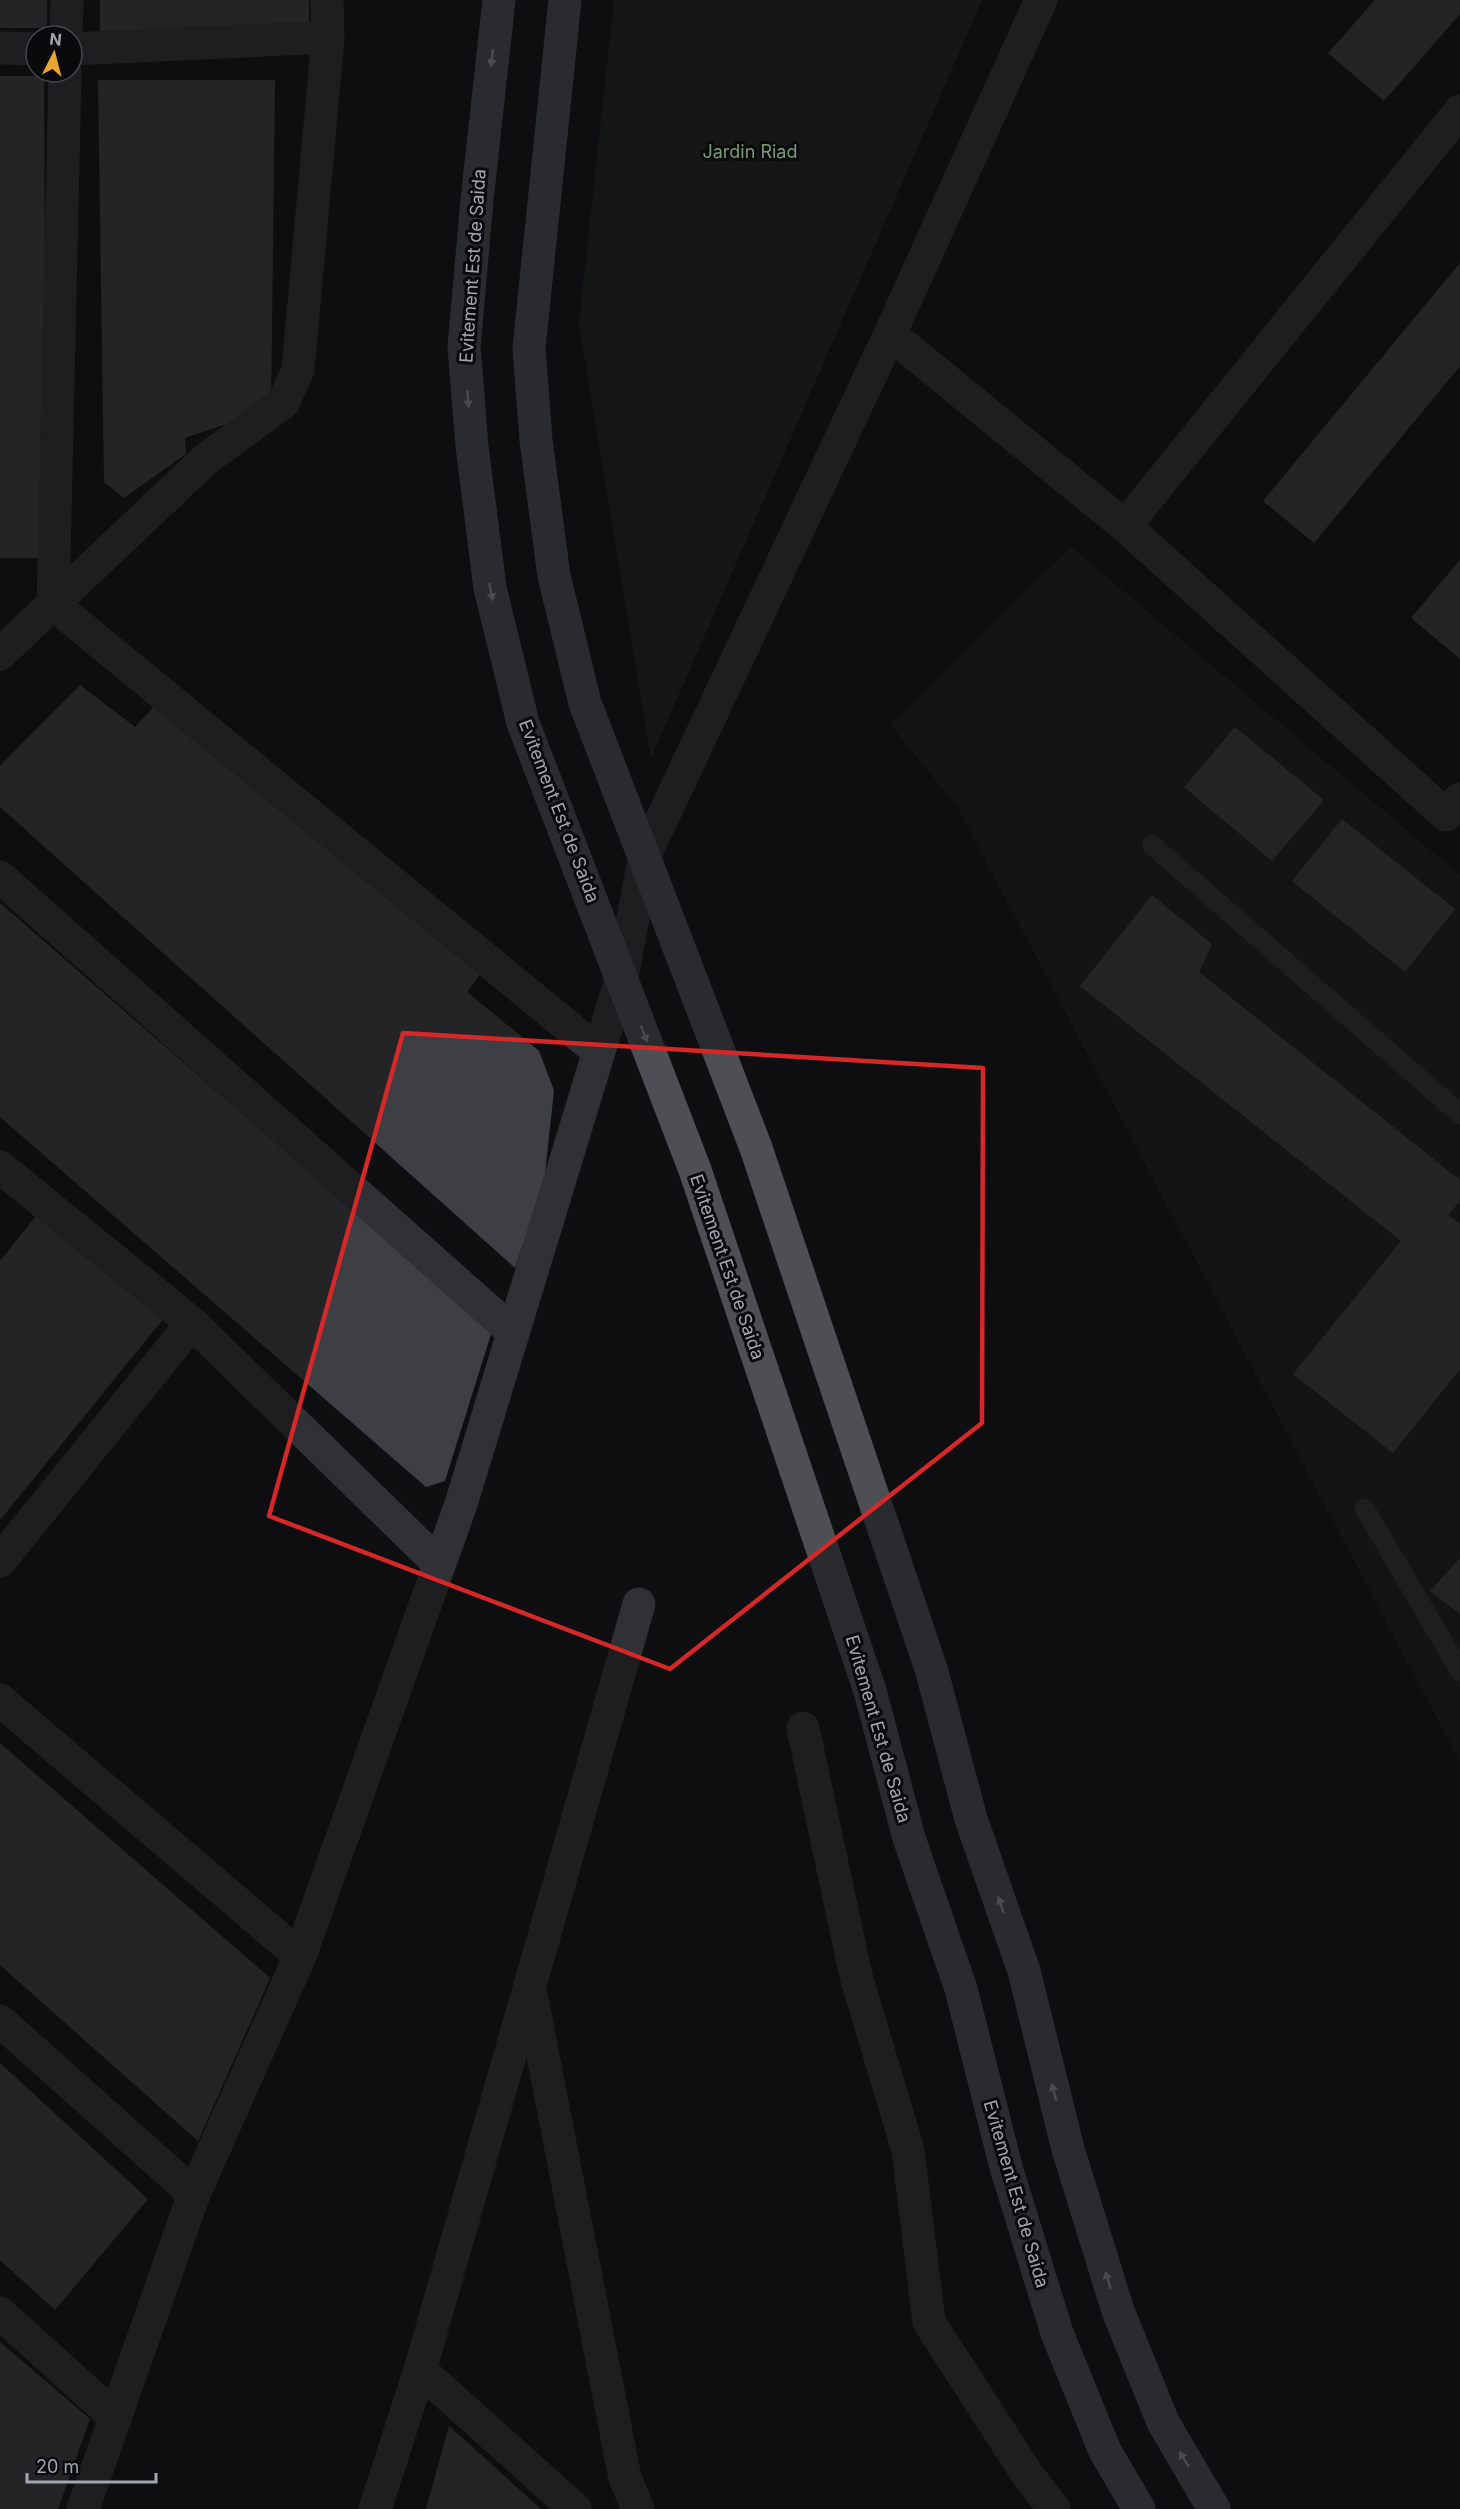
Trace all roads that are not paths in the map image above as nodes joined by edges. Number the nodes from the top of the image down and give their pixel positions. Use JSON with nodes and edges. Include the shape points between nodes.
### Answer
{"nodes":[{"id":1,"x":67,"y":0,"type":"edge"},
{"id":2,"x":327,"y":0,"type":"edge"},
{"id":3,"x":499,"y":0,"type":"edge"},
{"id":4,"x":565,"y":0,"type":"edge"},
{"id":5,"x":1041,"y":0,"type":"edge"},
{"id":6,"x":66,"y":24,"type":"edge"},
{"id":7,"x":328,"y":37,"type":"junction"},
{"id":8,"x":0,"y":48,"type":"edge"},
{"id":9,"x":84,"y":48,"type":"edge"},
{"id":10,"x":24,"y":49,"type":"edge"},
{"id":11,"x":65,"y":84,"type":"edge"},
{"id":12,"x":1460,"y":111,"type":"edge"},
{"id":13,"x":890,"y":334,"type":"junction"},
{"id":14,"x":1125,"y":526,"type":"junction"},
{"id":15,"x":53,"y":604,"type":"junction"},
{"id":16,"x":0,"y":654,"type":"edge"},
{"id":17,"x":1455,"y":814,"type":"edge"},
{"id":18,"x":1152,"y":845,"type":"dead end"},
{"id":19,"x":645,"y":855,"type":"junction"},
{"id":20,"x":0,"y":878,"type":"edge"},
{"id":21,"x":622,"y":976,"type":"junction"},
{"id":22,"x":599,"y":1052,"type":"junction"},
{"id":23,"x":1460,"y":1114,"type":"edge"},
{"id":24,"x":3,"y":1177,"type":"edge"},
{"id":25,"x":192,"y":1323,"type":"junction"},
{"id":26,"x":513,"y":1332,"type":"junction"},
{"id":27,"x":1365,"y":1509,"type":"dead end"},
{"id":28,"x":0,"y":1561,"type":"edge"},
{"id":29,"x":438,"y":1563,"type":"junction"},
{"id":30,"x":639,"y":1604,"type":"dead end"},
{"id":31,"x":1460,"y":1671,"type":"edge"},
{"id":32,"x":0,"y":1700,"type":"edge"},
{"id":33,"x":803,"y":1728,"type":"dead end"},
{"id":34,"x":300,"y":1956,"type":"junction"},
{"id":35,"x":529,"y":1988,"type":"junction"},
{"id":36,"x":0,"y":2021,"type":"edge"},
{"id":37,"x":194,"y":2194,"type":"junction"},
{"id":38,"x":0,"y":2313,"type":"edge"},
{"id":39,"x":420,"y":2370,"type":"junction"},
{"id":40,"x":116,"y":2418,"type":"junction"},
{"id":41,"x":83,"y":2509,"type":"edge"},
{"id":42,"x":375,"y":2509,"type":"edge"},
{"id":43,"x":575,"y":2509,"type":"edge"},
{"id":44,"x":638,"y":2509,"type":"edge"},
{"id":45,"x":1054,"y":2509,"type":"edge"},
{"id":46,"x":1139,"y":2509,"type":"edge"},
{"id":47,"x":1214,"y":2509,"type":"edge"}],
"edges":[{"from":1,"to":6,"type":"street"},
{"from":2,"to":7,"type":"street"},
{"from":3,"to":21,"type":"main road","name":"Evitement Est de Saida","one_way":true,"via":[[464,347],[471,446],[490,588],[523,723]]},
{"from":4,"to":19,"type":"main road","via":[[529,348],[536,440],[554,576],[585,703]]},
{"from":5,"to":13,"type":"street"},
{"from":7,"to":9,"type":"street"},
{"from":7,"to":15,"type":"street","via":[[298,370],[284,403],[206,459]]},
{"from":8,"to":10,"type":"street"},
{"from":11,"to":15,"type":"street"},
{"from":12,"to":14,"type":"street"},
{"from":13,"to":14,"type":"street"},
{"from":13,"to":19,"type":"street"},
{"from":14,"to":17,"type":"street"},
{"from":15,"to":16,"type":"street"},
{"from":15,"to":22,"type":"street"},
{"from":18,"to":23,"type":"lane"},
{"from":19,"to":21,"type":"street"},
{"from":47,"to":19,"type":"main road","one_way":true,"via":[[1163,2422],[1118,2311],[1068,2149],[1024,1971],[971,1819],[932,1672],[756,1148]]},
{"from":20,"to":26,"type":"street"},
{"from":21,"to":22,"type":"street"},
{"from":21,"to":46,"type":"main road","name":"Evitement Est de Saida","one_way":true,"via":[[695,1170],[870,1691],[909,1838],[961,1989],[1006,2167],[1057,2333],[1105,2451]]},
{"from":22,"to":26,"type":"street"},
{"from":24,"to":25,"type":"street"},
{"from":25,"to":28,"type":"street"},
{"from":25,"to":29,"type":"street"},
{"from":26,"to":29,"type":"street","via":[[461,1504]]},
{"from":27,"to":31,"type":"lane"},
{"from":29,"to":34,"type":"street"},
{"from":30,"to":35,"type":"street"},
{"from":32,"to":34,"type":"street"},
{"from":33,"to":45,"type":"street","via":[[856,1976],[908,2150],[929,2322]]},
{"from":34,"to":37,"type":"street"},
{"from":35,"to":39,"type":"street"},
{"from":35,"to":44,"type":"street","via":[[625,2478]]},
{"from":36,"to":37,"type":"street"},
{"from":37,"to":40,"type":"street"},
{"from":38,"to":40,"type":"street"},
{"from":39,"to":42,"type":"street"},
{"from":39,"to":43,"type":"street"},
{"from":40,"to":41,"type":"street"}]}
